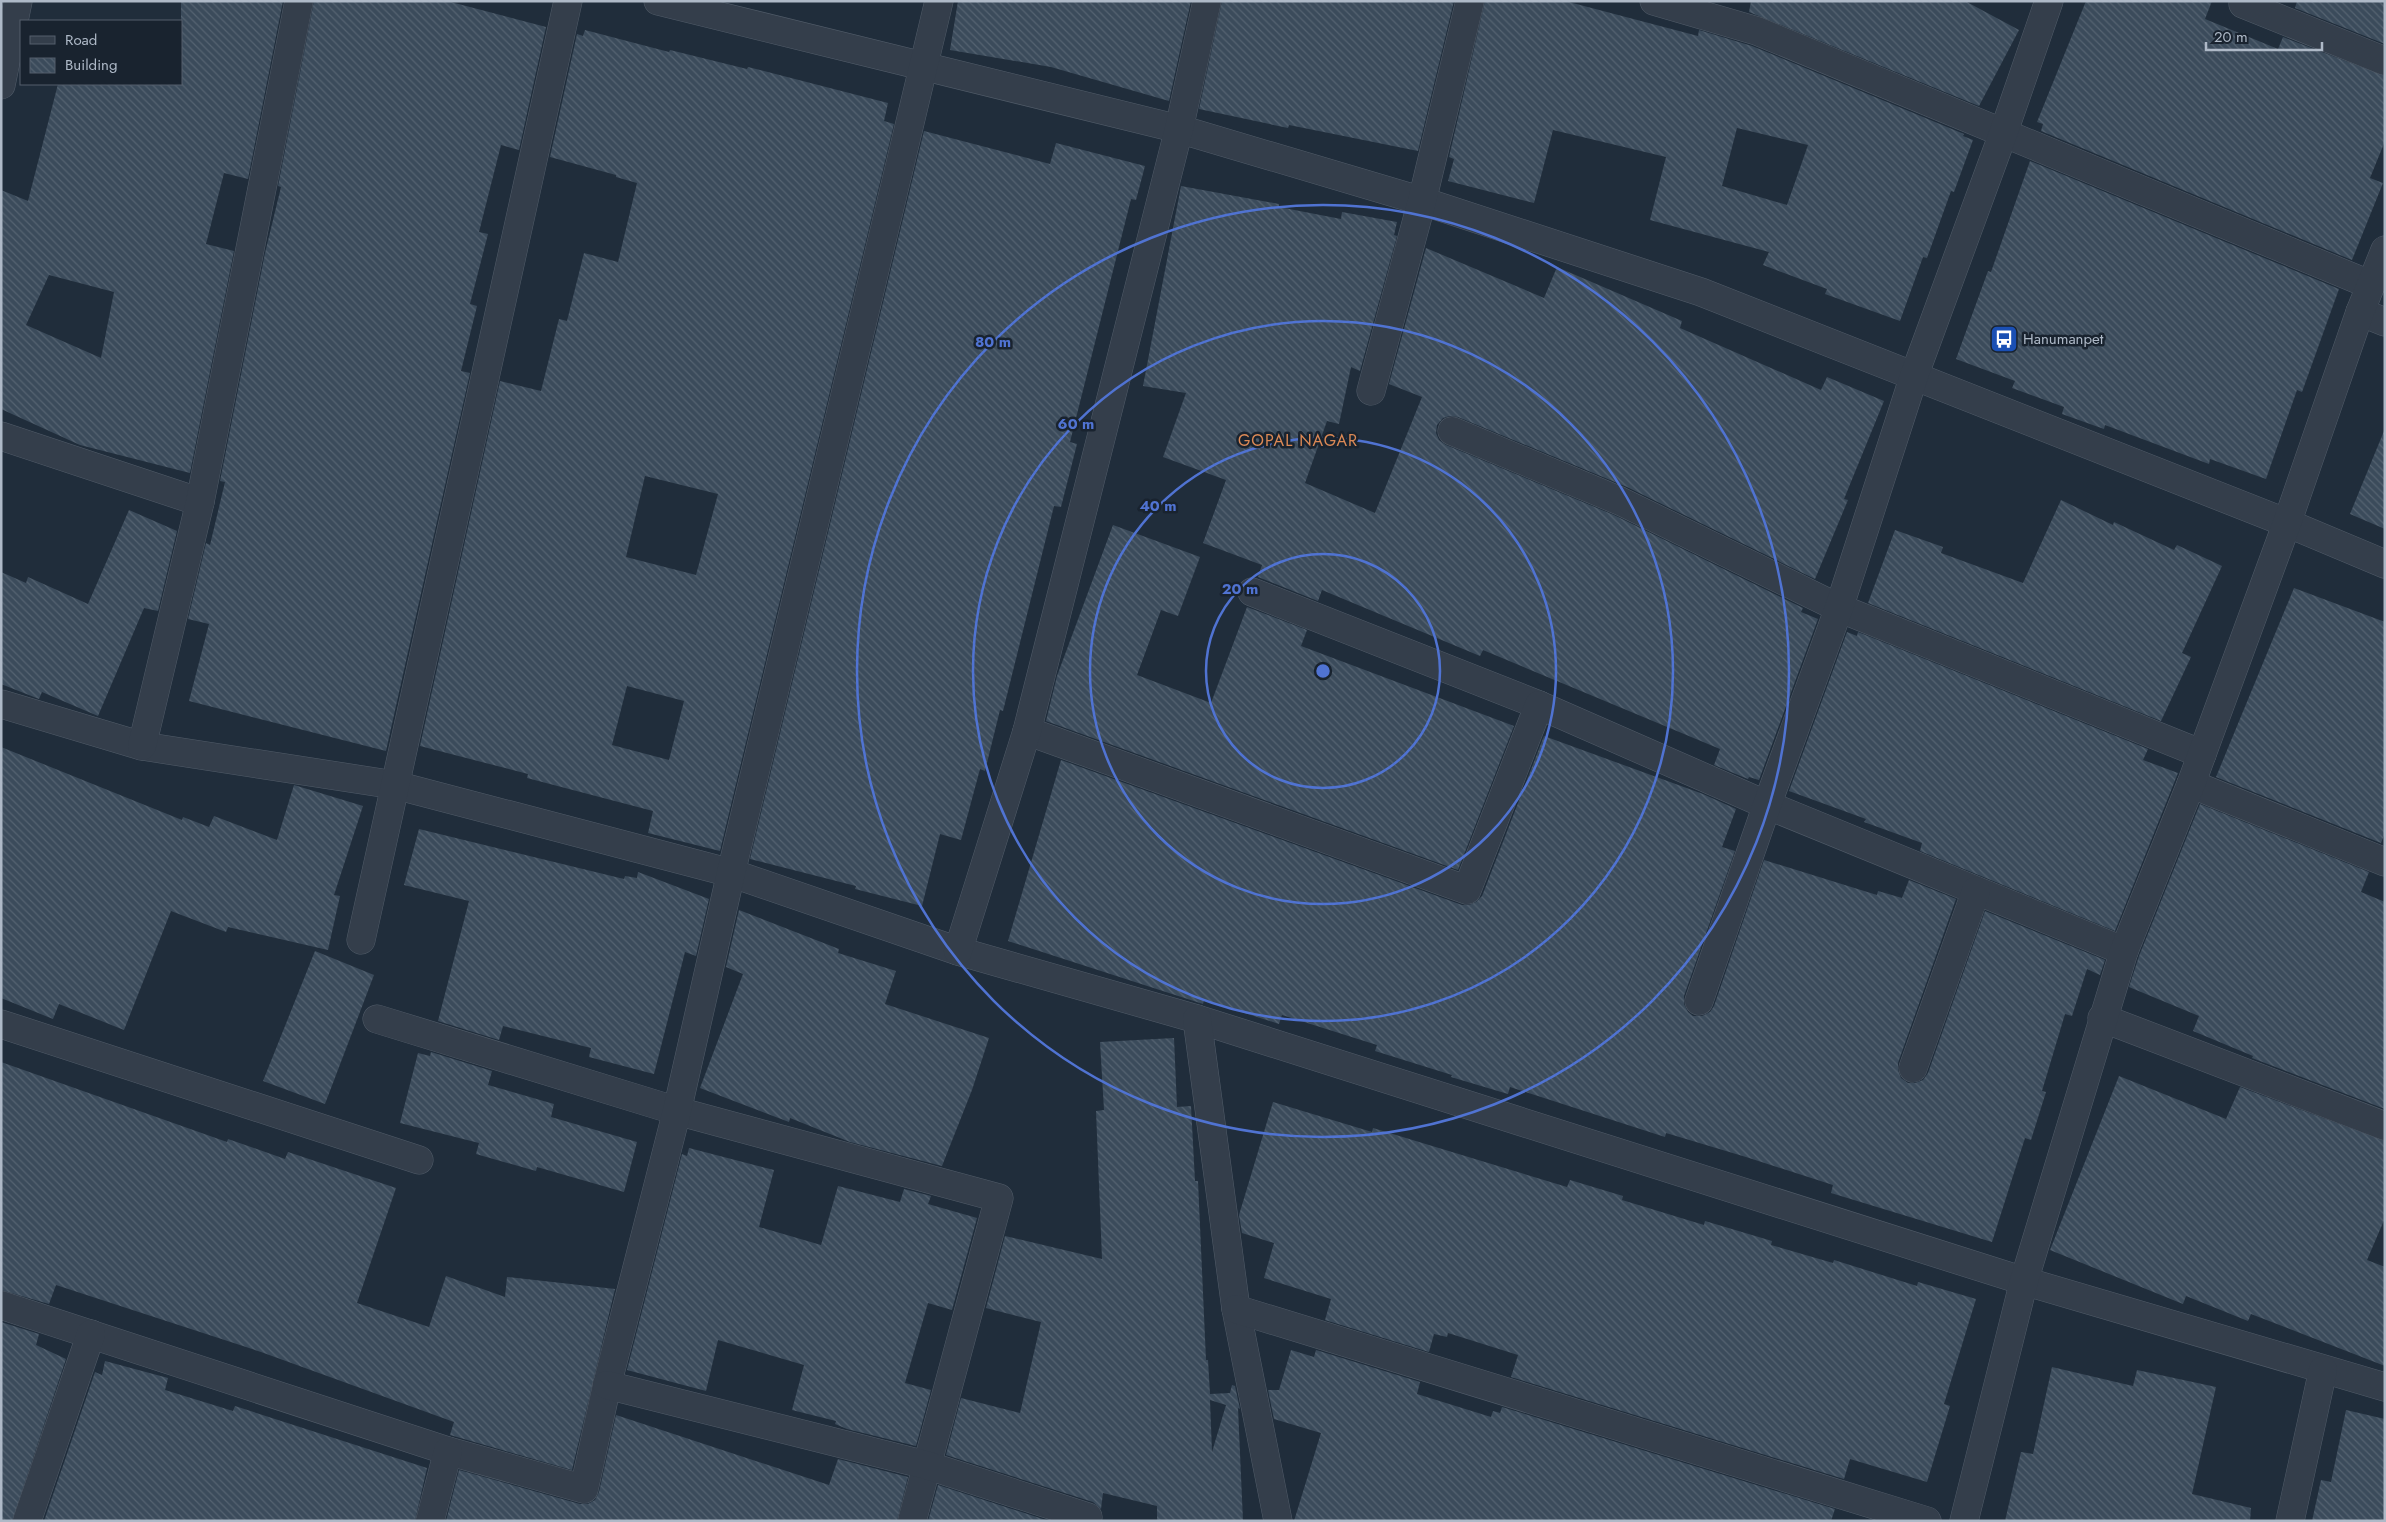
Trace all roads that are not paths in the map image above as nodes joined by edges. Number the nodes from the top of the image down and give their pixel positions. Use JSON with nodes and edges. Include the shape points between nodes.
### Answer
{"nodes":[{"id":1,"x":18,"y":1,"type":"edge"},
{"id":2,"x":299,"y":1,"type":"edge"},
{"id":3,"x":568,"y":1,"type":"edge"},
{"id":4,"x":658,"y":1,"type":"edge"},
{"id":5,"x":939,"y":1,"type":"edge"},
{"id":6,"x":1207,"y":1,"type":"edge"},
{"id":7,"x":1470,"y":1,"type":"edge"},
{"id":8,"x":1654,"y":1,"type":"edge"},
{"id":9,"x":2049,"y":1,"type":"edge"},
{"id":10,"x":2243,"y":4,"type":"dead end"},
{"id":11,"x":2385,"y":61,"type":"edge"},
{"id":12,"x":924,"y":68,"type":"junction"},
{"id":13,"x":1,"y":85,"type":"edge"},
{"id":14,"x":1179,"y":129,"type":"junction"},
{"id":15,"x":2003,"y":134,"type":"junction"},
{"id":16,"x":1422,"y":201,"type":"junction"},
{"id":17,"x":2385,"y":250,"type":"edge"},
{"id":18,"x":2371,"y":285,"type":"junction"},
{"id":19,"x":2372,"y":317,"type":"edge"},
{"id":20,"x":1914,"y":376,"type":"junction"},
{"id":21,"x":1371,"y":390,"type":"dead end"},
{"id":22,"x":1452,"y":431,"type":"dead end"},
{"id":23,"x":1,"y":436,"type":"edge"},
{"id":24,"x":200,"y":502,"type":"junction"},
{"id":25,"x":2287,"y":523,"type":"junction"},
{"id":26,"x":2385,"y":564,"type":"edge"},
{"id":27,"x":1252,"y":592,"type":"dead end"},
{"id":28,"x":1839,"y":608,"type":"junction"},
{"id":29,"x":1,"y":704,"type":"edge"},
{"id":30,"x":1539,"y":705,"type":"junction"},
{"id":31,"x":1027,"y":731,"type":"junction"},
{"id":32,"x":142,"y":746,"type":"junction"},
{"id":33,"x":2202,"y":754,"type":"junction"},
{"id":34,"x":2191,"y":784,"type":"junction"},
{"id":35,"x":395,"y":785,"type":"junction"},
{"id":36,"x":1767,"y":805,"type":"junction"},
{"id":37,"x":2385,"y":862,"type":"edge"},
{"id":38,"x":731,"y":872,"type":"junction"},
{"id":39,"x":1976,"y":891,"type":"junction"},
{"id":40,"x":361,"y":940,"type":"dead end"},
{"id":41,"x":958,"y":951,"type":"junction"},
{"id":42,"x":2124,"y":951,"type":"junction"},
{"id":43,"x":1699,"y":1001,"type":"dead end"},
{"id":44,"x":2102,"y":1018,"type":"junction"},
{"id":45,"x":376,"y":1019,"type":"dead end"},
{"id":46,"x":1197,"y":1019,"type":"junction"},
{"id":47,"x":1,"y":1024,"type":"edge"},
{"id":48,"x":1913,"y":1068,"type":"dead end"},
{"id":49,"x":677,"y":1111,"type":"junction"},
{"id":50,"x":2385,"y":1126,"type":"edge"},
{"id":51,"x":419,"y":1160,"type":"dead end"},
{"id":52,"x":2024,"y":1281,"type":"junction"},
{"id":53,"x":1,"y":1305,"type":"edge"},
{"id":54,"x":1236,"y":1309,"type":"junction"},
{"id":55,"x":91,"y":1334,"type":"junction"},
{"id":56,"x":2324,"y":1370,"type":"junction"},
{"id":57,"x":607,"y":1385,"type":"junction"},
{"id":58,"x":2385,"y":1387,"type":"edge"},
{"id":59,"x":448,"y":1451,"type":"junction"},
{"id":60,"x":926,"y":1465,"type":"junction"},
{"id":61,"x":1088,"y":1517,"type":"dead end"},
{"id":62,"x":27,"y":1521,"type":"edge"},
{"id":63,"x":430,"y":1521,"type":"edge"},
{"id":64,"x":912,"y":1521,"type":"edge"},
{"id":65,"x":1278,"y":1521,"type":"edge"},
{"id":66,"x":1927,"y":1521,"type":"edge"},
{"id":67,"x":1964,"y":1521,"type":"edge"},
{"id":68,"x":2290,"y":1521,"type":"edge"}],
"edges":[{"from":1,"to":13,"type":"street"},
{"from":2,"to":24,"type":"street"},
{"from":3,"to":35,"type":"street"},
{"from":4,"to":12,"type":"street"},
{"from":5,"to":12,"type":"street"},
{"from":6,"to":14,"type":"street"},
{"from":7,"to":16,"type":"street"},
{"from":8,"to":15,"type":"street","via":[[1756,31]]},
{"from":9,"to":15,"type":"street"},
{"from":10,"to":11,"type":"street"},
{"from":12,"to":14,"type":"street"},
{"from":12,"to":38,"type":"street"},
{"from":14,"to":16,"type":"street"},
{"from":14,"to":31,"type":"street"},
{"from":15,"to":18,"type":"street"},
{"from":15,"to":20,"type":"street"},
{"from":16,"to":20,"type":"street","via":[[1701,292]]},
{"from":16,"to":21,"type":"street"},
{"from":17,"to":18,"type":"street"},
{"from":18,"to":19,"type":"street"},
{"from":19,"to":25,"type":"street"},
{"from":20,"to":25,"type":"street"},
{"from":20,"to":28,"type":"street"},
{"from":22,"to":28,"type":"street","via":[[1620,501]]},
{"from":23,"to":24,"type":"street"},
{"from":24,"to":32,"type":"street"},
{"from":25,"to":26,"type":"street"},
{"from":25,"to":33,"type":"street"},
{"from":27,"to":30,"type":"street"},
{"from":28,"to":33,"type":"street"},
{"from":28,"to":36,"type":"street"},
{"from":29,"to":32,"type":"street"},
{"from":30,"to":31,"type":"street","via":[[1467,890]]},
{"from":30,"to":36,"type":"street"},
{"from":31,"to":41,"type":"street"},
{"from":32,"to":35,"type":"street"},
{"from":33,"to":34,"type":"street"},
{"from":34,"to":37,"type":"street"},
{"from":34,"to":42,"type":"street"},
{"from":35,"to":38,"type":"street"},
{"from":35,"to":40,"type":"street"},
{"from":36,"to":39,"type":"street"},
{"from":36,"to":43,"type":"street"},
{"from":38,"to":41,"type":"street"},
{"from":38,"to":49,"type":"street"},
{"from":39,"to":42,"type":"street"},
{"from":39,"to":48,"type":"street"},
{"from":41,"to":46,"type":"street"},
{"from":42,"to":44,"type":"street"},
{"from":44,"to":50,"type":"street"},
{"from":44,"to":52,"type":"street"},
{"from":45,"to":49,"type":"street"},
{"from":46,"to":52,"type":"street"},
{"from":46,"to":54,"type":"street"},
{"from":47,"to":51,"type":"street"},
{"from":49,"to":57,"type":"street"},
{"from":49,"to":60,"type":"street","via":[[999,1198]]},
{"from":52,"to":56,"type":"street"},
{"from":52,"to":67,"type":"street"},
{"from":53,"to":55,"type":"street"},
{"from":54,"to":65,"type":"street"},
{"from":54,"to":66,"type":"street"},
{"from":55,"to":59,"type":"street"},
{"from":55,"to":62,"type":"street"},
{"from":56,"to":58,"type":"street"},
{"from":56,"to":68,"type":"street"},
{"from":57,"to":59,"type":"street","via":[[584,1489]]},
{"from":57,"to":60,"type":"street"},
{"from":59,"to":63,"type":"street"},
{"from":60,"to":61,"type":"street"},
{"from":60,"to":64,"type":"street"}]}
